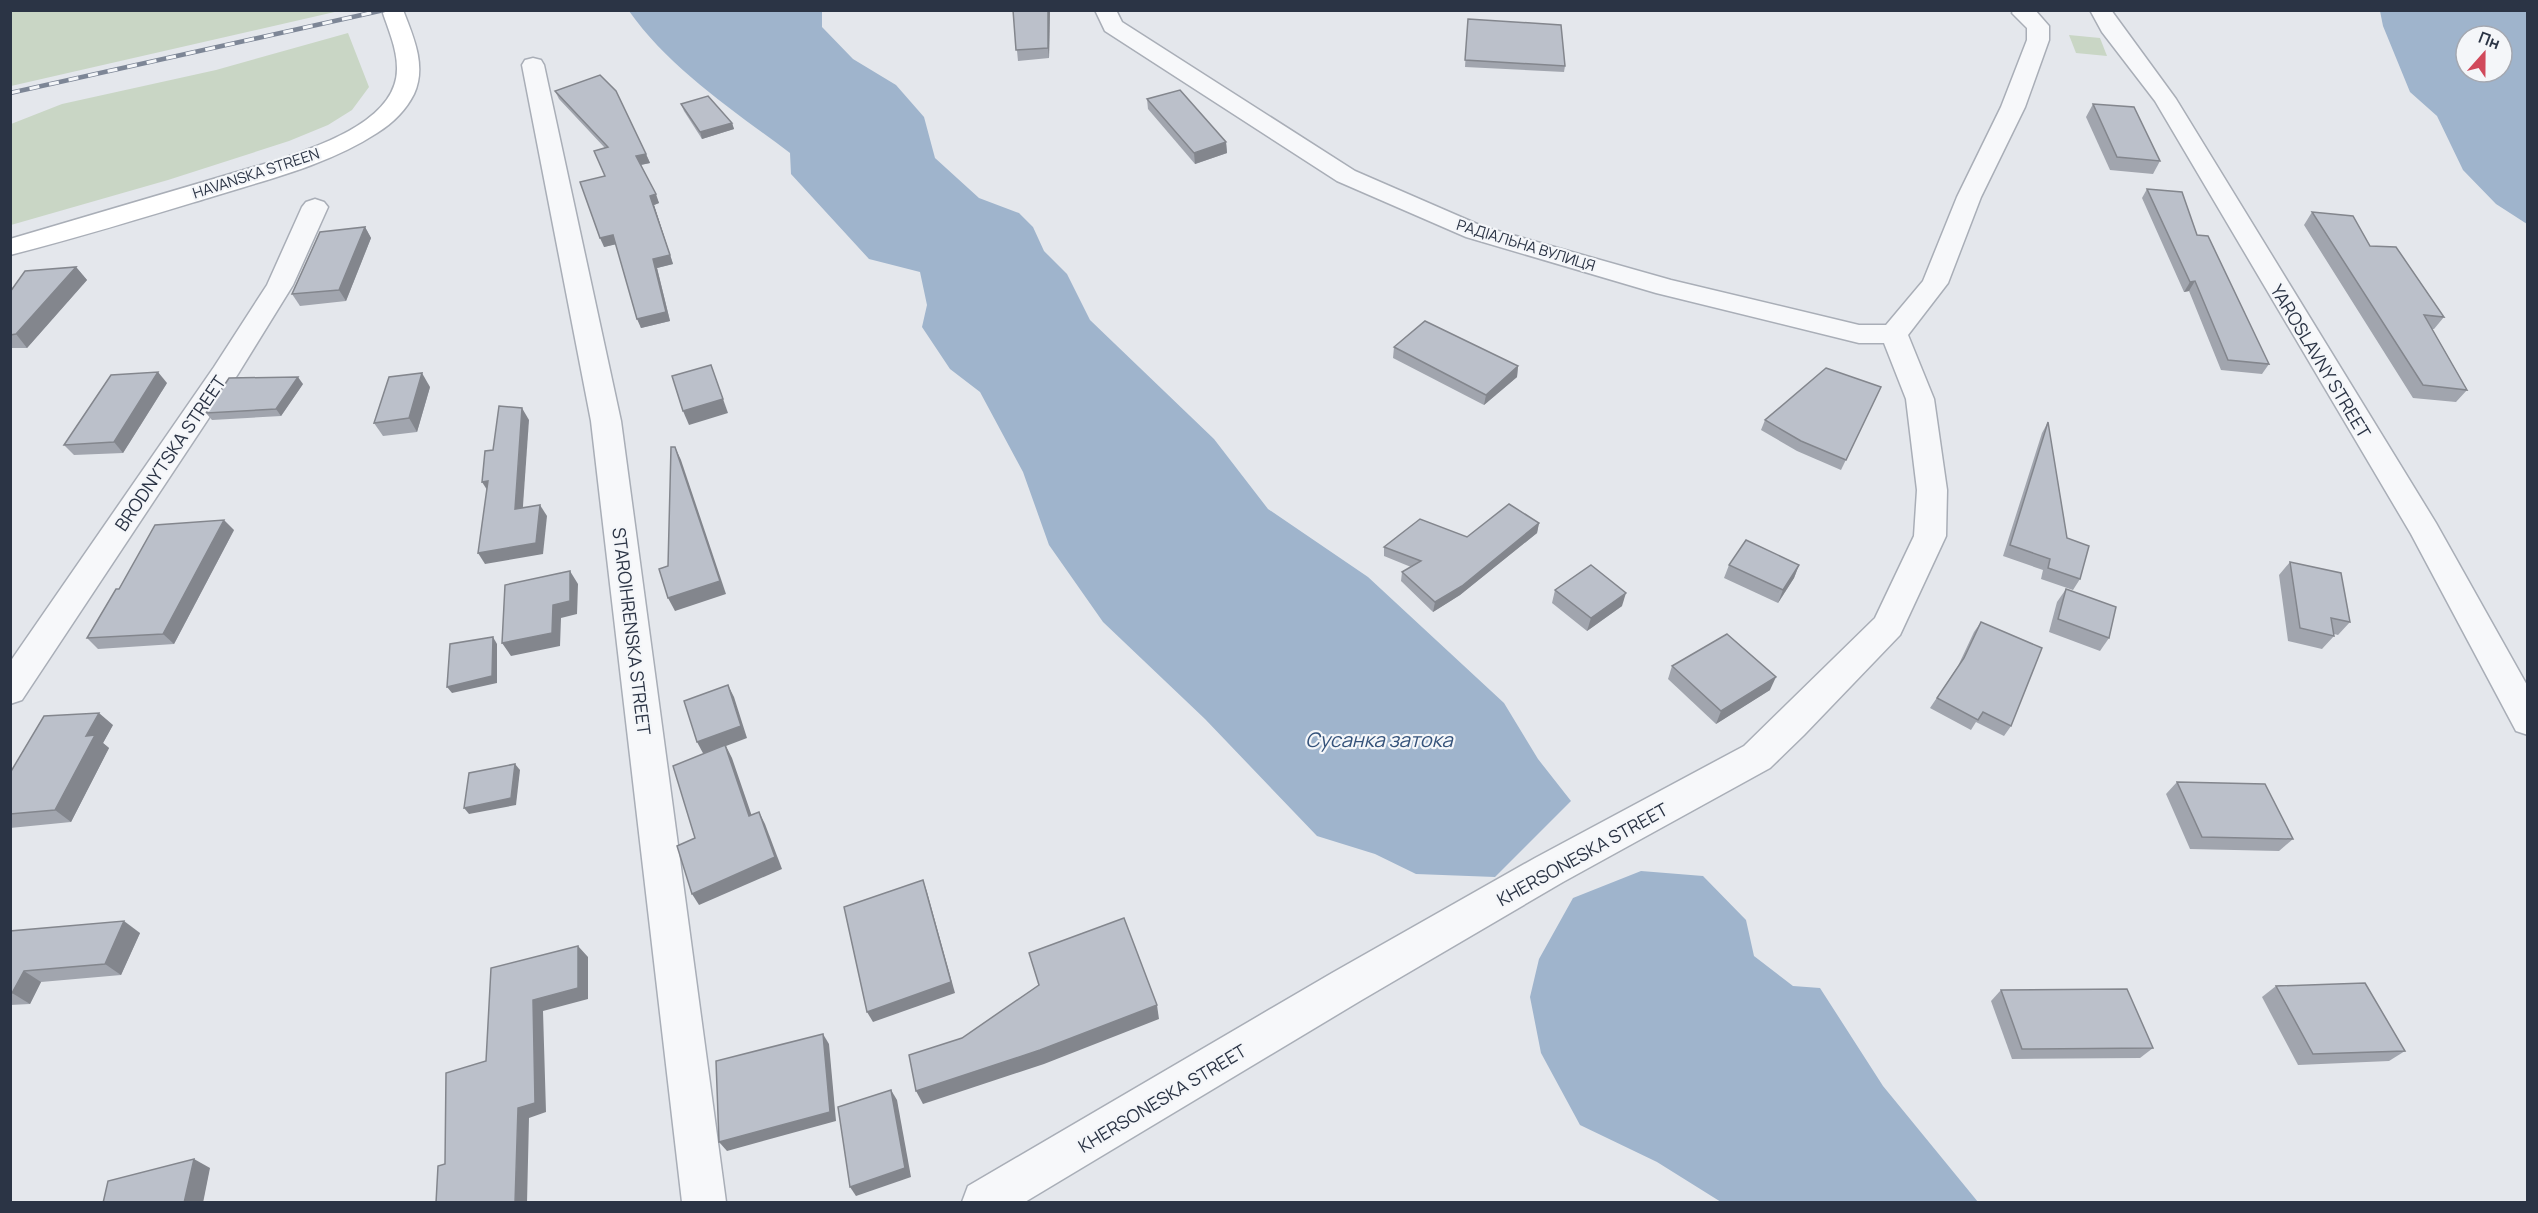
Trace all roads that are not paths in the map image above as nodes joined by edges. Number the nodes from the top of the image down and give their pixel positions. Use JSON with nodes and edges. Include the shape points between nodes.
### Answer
{"nodes":[{"id":1,"x":392,"y":10,"type":"edge"},
{"id":2,"x":1105,"y":10,"type":"edge"},
{"id":3,"x":2100,"y":10,"type":"edge"},
{"id":4,"x":2020,"y":12,"type":"edge"},
{"id":5,"x":533,"y":65,"type":"dead end"},
{"id":6,"x":315,"y":207,"type":"dead end"},
{"id":7,"x":10,"y":247,"type":"edge"},
{"id":8,"x":1894,"y":334,"type":"junction"},
{"id":9,"x":10,"y":690,"type":"edge"},
{"id":10,"x":2528,"y":721,"type":"edge"},
{"id":11,"x":704,"y":1203,"type":"edge"},
{"id":12,"x":984,"y":1203,"type":"edge"}],
"edges":[{"from":1,"to":7,"type":"street","name":"HAVANSKA STREEN","via":[[407,52],[409,76],[399,101],[381,120],[344,142],[272,171]]},
{"from":2,"to":8,"type":"street","name":"РАДІАЛЬНА ВУЛИЦЯ","via":[[1113,26],[1346,176],[1474,232],[1774,314],[1858,334]]},
{"from":3,"to":10,"type":"street","name":"YAROSLAVNY STREET","via":[[2165,99],[2425,531]]},
{"from":4,"to":8,"type":"street","via":[[2038,26],[2038,40],[2013,107],[1969,197],[1935,282]]},
{"from":5,"to":11,"type":"street","name":"STAROIHRENSKA STREET","via":[[606,421]]},
{"from":6,"to":9,"type":"street","name":"BRODNYTSKA STREET","via":[[280,285]]},
{"from":8,"to":12,"type":"street","name":"KHERSONESKA STREET","via":[[1920,399],[1932,490],[1930,536],[1888,626],[1791,725],[1757,757],[1346,987]]}]}
